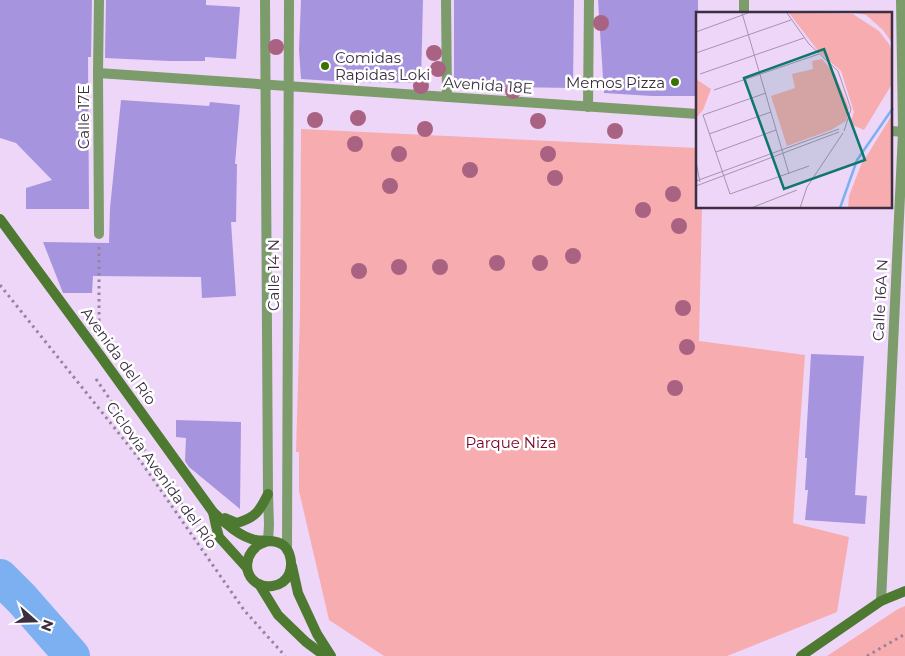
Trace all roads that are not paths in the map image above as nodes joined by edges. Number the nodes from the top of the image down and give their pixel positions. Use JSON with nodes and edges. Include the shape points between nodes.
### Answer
{"nodes":[{"id":1,"x":99,"y":0,"type":"edge"},
{"id":2,"x":265,"y":0,"type":"edge"},
{"id":3,"x":290,"y":0,"type":"edge"},
{"id":4,"x":446,"y":0,"type":"edge"},
{"id":5,"x":589,"y":0,"type":"edge"},
{"id":6,"x":901,"y":0,"type":"edge"},
{"id":7,"x":98,"y":73,"type":"junction"},
{"id":8,"x":265,"y":85,"type":"junction"},
{"id":9,"x":290,"y":86,"type":"junction"},
{"id":10,"x":447,"y":97,"type":"junction"},
{"id":11,"x":588,"y":107,"type":"junction"},
{"id":12,"x":696,"y":114,"type":"edge"},
{"id":13,"x":904,"y":132,"type":"edge"},
{"id":14,"x":0,"y":219,"type":"edge"},
{"id":15,"x":99,"y":234,"type":"road end"},
{"id":16,"x":268,"y":494,"type":"junction"},
{"id":17,"x":213,"y":512,"type":"junction"},
{"id":18,"x":268,"y":541,"type":"junction"},
{"id":19,"x":287,"y":550,"type":"junction"},
{"id":20,"x":291,"y":564,"type":"junction"},
{"id":21,"x":247,"y":568,"type":"junction"},
{"id":22,"x":259,"y":584,"type":"junction"},
{"id":23,"x":905,"y":591,"type":"edge"},
{"id":24,"x":881,"y":601,"type":"junction"},
{"id":25,"x":325,"y":656,"type":"edge"},
{"id":26,"x":331,"y":656,"type":"edge"},
{"id":27,"x":801,"y":656,"type":"edge"}],
"edges":[{"from":1,"to":7,"type":"street","name":"Calle 17E"},
{"from":2,"to":8,"type":"street","name":"Calle 14 N"},
{"from":3,"to":9,"type":"street","name":"Calle 14 N"},
{"from":4,"to":10,"type":"street"},
{"from":5,"to":11,"type":"street"},
{"from":6,"to":13,"type":"street","name":"Calle 16A N"},
{"from":7,"to":8,"type":"street","name":"Avenida 18E"},
{"from":7,"to":15,"type":"street","name":"Calle 17E"},
{"from":8,"to":9,"type":"street","name":"Avenida 18E"},
{"from":8,"to":16,"type":"street","name":"Calle 14 N"},
{"from":9,"to":10,"type":"street","name":"Avenida 18E"},
{"from":9,"to":19,"type":"street","name":"Calle 14 N"},
{"from":10,"to":11,"type":"street","name":"Avenida 18E"},
{"from":11,"to":12,"type":"street","name":"Avenida 18E"},
{"from":13,"to":24,"type":"street","name":"Calle 16A N"},
{"from":14,"to":17,"type":"main road","name":"Avenida del Río"},
{"from":16,"to":17,"type":"main road","via":[[258,512],[245,521],[237,523]]},
{"from":16,"to":18,"type":"street","name":"Calle 14 N"},
{"from":17,"to":18,"type":"main road","via":[[248,537]]},
{"from":17,"to":21,"type":"main road","via":[[220,537]]},
{"from":18,"to":19,"type":"main road","via":[[283,545]]},
{"from":18,"to":21,"type":"main road","via":[[254,548]]},
{"from":19,"to":20,"type":"main road"},
{"from":20,"to":22,"type":"main road","via":[[289,576],[284,581],[271,586]]},
{"from":20,"to":26,"type":"main road","via":[[298,593]]},
{"from":21,"to":22,"type":"main road","via":[[249,576]]},
{"from":22,"to":25,"type":"main road","via":[[278,615]]},
{"from":23,"to":24,"type":"main road"},
{"from":24,"to":27,"type":"main road"}]}
